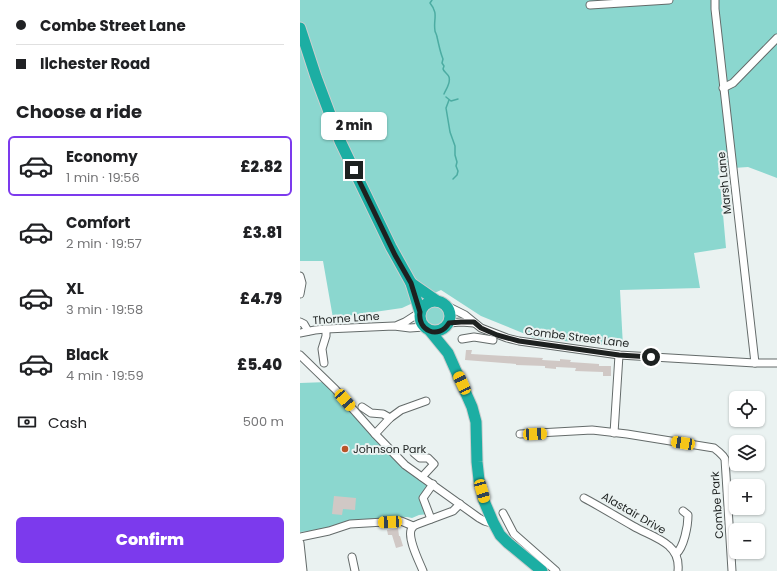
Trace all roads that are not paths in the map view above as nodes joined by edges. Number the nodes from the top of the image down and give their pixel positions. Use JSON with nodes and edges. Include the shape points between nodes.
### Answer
{"nodes":[{"id":1,"x":669,"y":0,"type":"edge"},
{"id":2,"x":715,"y":0,"type":"edge"},
{"id":3,"x":590,"y":4,"type":"dead end"},
{"id":4,"x":300,"y":28,"type":"edge"},
{"id":5,"x":777,"y":38,"type":"edge"},
{"id":6,"x":723,"y":88,"type":"junction"},
{"id":7,"x":300,"y":276,"type":"edge"},
{"id":8,"x":411,"y":283,"type":"junction"},
{"id":9,"x":300,"y":294,"type":"edge"},
{"id":10,"x":442,"y":304,"type":"junction"},
{"id":11,"x":420,"y":313,"type":"junction"},
{"id":12,"x":300,"y":322,"type":"edge"},
{"id":13,"x":475,"y":323,"type":"junction"},
{"id":14,"x":448,"y":324,"type":"junction"},
{"id":15,"x":394,"y":326,"type":"junction"},
{"id":16,"x":326,"y":329,"type":"junction"},
{"id":17,"x":427,"y":329,"type":"junction"},
{"id":18,"x":308,"y":331,"type":"junction"},
{"id":19,"x":300,"y":333,"type":"edge"},
{"id":20,"x":474,"y":337,"type":"junction"},
{"id":21,"x":462,"y":339,"type":"dead end"},
{"id":22,"x":493,"y":340,"type":"dead end"},
{"id":23,"x":448,"y":353,"type":"junction"},
{"id":24,"x":619,"y":355,"type":"junction"},
{"id":25,"x":300,"y":356,"type":"edge"},
{"id":26,"x":324,"y":363,"type":"dead end"},
{"id":27,"x":755,"y":363,"type":"junction"},
{"id":28,"x":777,"y":365,"type":"edge"},
{"id":29,"x":426,"y":401,"type":"dead end"},
{"id":30,"x":362,"y":407,"type":"dead end"},
{"id":31,"x":390,"y":418,"type":"junction"},
{"id":32,"x":614,"y":433,"type":"junction"},
{"id":33,"x":375,"y":434,"type":"junction"},
{"id":34,"x":520,"y":434,"type":"dead end"},
{"id":35,"x":414,"y":453,"type":"dead end"},
{"id":36,"x":422,"y":477,"type":"junction"},
{"id":37,"x":433,"y":484,"type":"junction"},
{"id":38,"x":584,"y":498,"type":"dead end"},
{"id":39,"x":460,"y":504,"type":"junction"},
{"id":40,"x":683,"y":511,"type":"dead end"},
{"id":41,"x":503,"y":513,"type":"dead end"},
{"id":42,"x":431,"y":519,"type":"junction"},
{"id":43,"x":492,"y":522,"type":"junction"},
{"id":44,"x":413,"y":526,"type":"junction"},
{"id":45,"x":300,"y":537,"type":"edge"},
{"id":46,"x":300,"y":543,"type":"edge"},
{"id":47,"x":676,"y":554,"type":"junction"},
{"id":48,"x":352,"y":557,"type":"dead end"},
{"id":49,"x":303,"y":571,"type":"edge"},
{"id":50,"x":355,"y":571,"type":"edge"},
{"id":51,"x":423,"y":571,"type":"edge"},
{"id":52,"x":542,"y":571,"type":"edge"},
{"id":53,"x":556,"y":571,"type":"edge"},
{"id":54,"x":678,"y":571,"type":"edge"},
{"id":55,"x":732,"y":571,"type":"edge"}],
"edges":[{"from":1,"to":3,"type":"street"},
{"from":2,"to":6,"type":"street","name":"Marsh Lane"},
{"from":4,"to":8,"type":"highway","via":[[340,141]]},
{"from":5,"to":6,"type":"street","via":[[733,83]]},
{"from":6,"to":27,"type":"street","name":"Marsh Lane"},
{"from":7,"to":9,"type":"street"},
{"from":8,"to":10,"type":"highway"},
{"from":8,"to":11,"type":"highway"},
{"from":10,"to":11,"type":"highway","via":[[427,303]]},
{"from":10,"to":13,"type":"street","name":"Combe Street Lane"},
{"from":10,"to":14,"type":"highway","via":[[450,313]]},
{"from":11,"to":15,"type":"street","name":"Thorne Lane"},
{"from":11,"to":17,"type":"highway","via":[[420,322]]},
{"from":12,"to":18,"type":"street"},
{"from":13,"to":14,"type":"street"},
{"from":13,"to":20,"type":"street"},
{"from":13,"to":24,"type":"street","name":"Combe Street Lane","via":[[497,335],[519,341]]},
{"from":14,"to":17,"type":"highway","via":[[441,331]]},
{"from":14,"to":23,"type":"highway"},
{"from":15,"to":16,"type":"street","name":"Thorne Lane"},
{"from":15,"to":17,"type":"street","name":"Thorne Lane"},
{"from":16,"to":18,"type":"street","name":"Thorne Lane"},
{"from":16,"to":26,"type":"street","via":[[322,349]]},
{"from":17,"to":23,"type":"highway"},
{"from":18,"to":19,"type":"street","name":"Thorne Lane"},
{"from":20,"to":21,"type":"street"},
{"from":20,"to":22,"type":"street"},
{"from":23,"to":43,"type":"highway","via":[[474,412],[479,480]]},
{"from":24,"to":27,"type":"street","name":"Combe Street Lane"},
{"from":24,"to":32,"type":"street"},
{"from":25,"to":33,"type":"street","via":[[335,389]]},
{"from":27,"to":28,"type":"street","name":"Combe Street Lane"},
{"from":29,"to":31,"type":"street","via":[[401,410]]},
{"from":30,"to":31,"type":"street","via":[[371,413],[384,414]]},
{"from":31,"to":33,"type":"street"},
{"from":32,"to":34,"type":"street","name":"Combe Park","via":[[592,430]]},
{"from":32,"to":55,"type":"street","name":"Combe Park","via":[[714,448],[723,456]]},
{"from":33,"to":36,"type":"street"},
{"from":35,"to":36,"type":"street","via":[[420,458],[428,458],[434,464]]},
{"from":36,"to":37,"type":"street"},
{"from":37,"to":39,"type":"street"},
{"from":37,"to":42,"type":"street","via":[[423,498]]},
{"from":38,"to":47,"type":"street","name":"Alastair Drive","via":[[660,540]]},
{"from":39,"to":42,"type":"street","via":[[453,512]]},
{"from":39,"to":43,"type":"street","via":[[485,522]]},
{"from":40,"to":47,"type":"street","via":[[688,515],[688,522],[685,536]]},
{"from":41,"to":53,"type":"street","via":[[514,534]]},
{"from":42,"to":44,"type":"street"},
{"from":43,"to":52,"type":"highway","via":[[508,543]]},
{"from":44,"to":45,"type":"street","via":[[402,521],[350,524],[329,532]]},
{"from":44,"to":51,"type":"street","via":[[410,537]]},
{"from":46,"to":49,"type":"street"},
{"from":47,"to":54,"type":"street"},
{"from":48,"to":50,"type":"street"}]}
